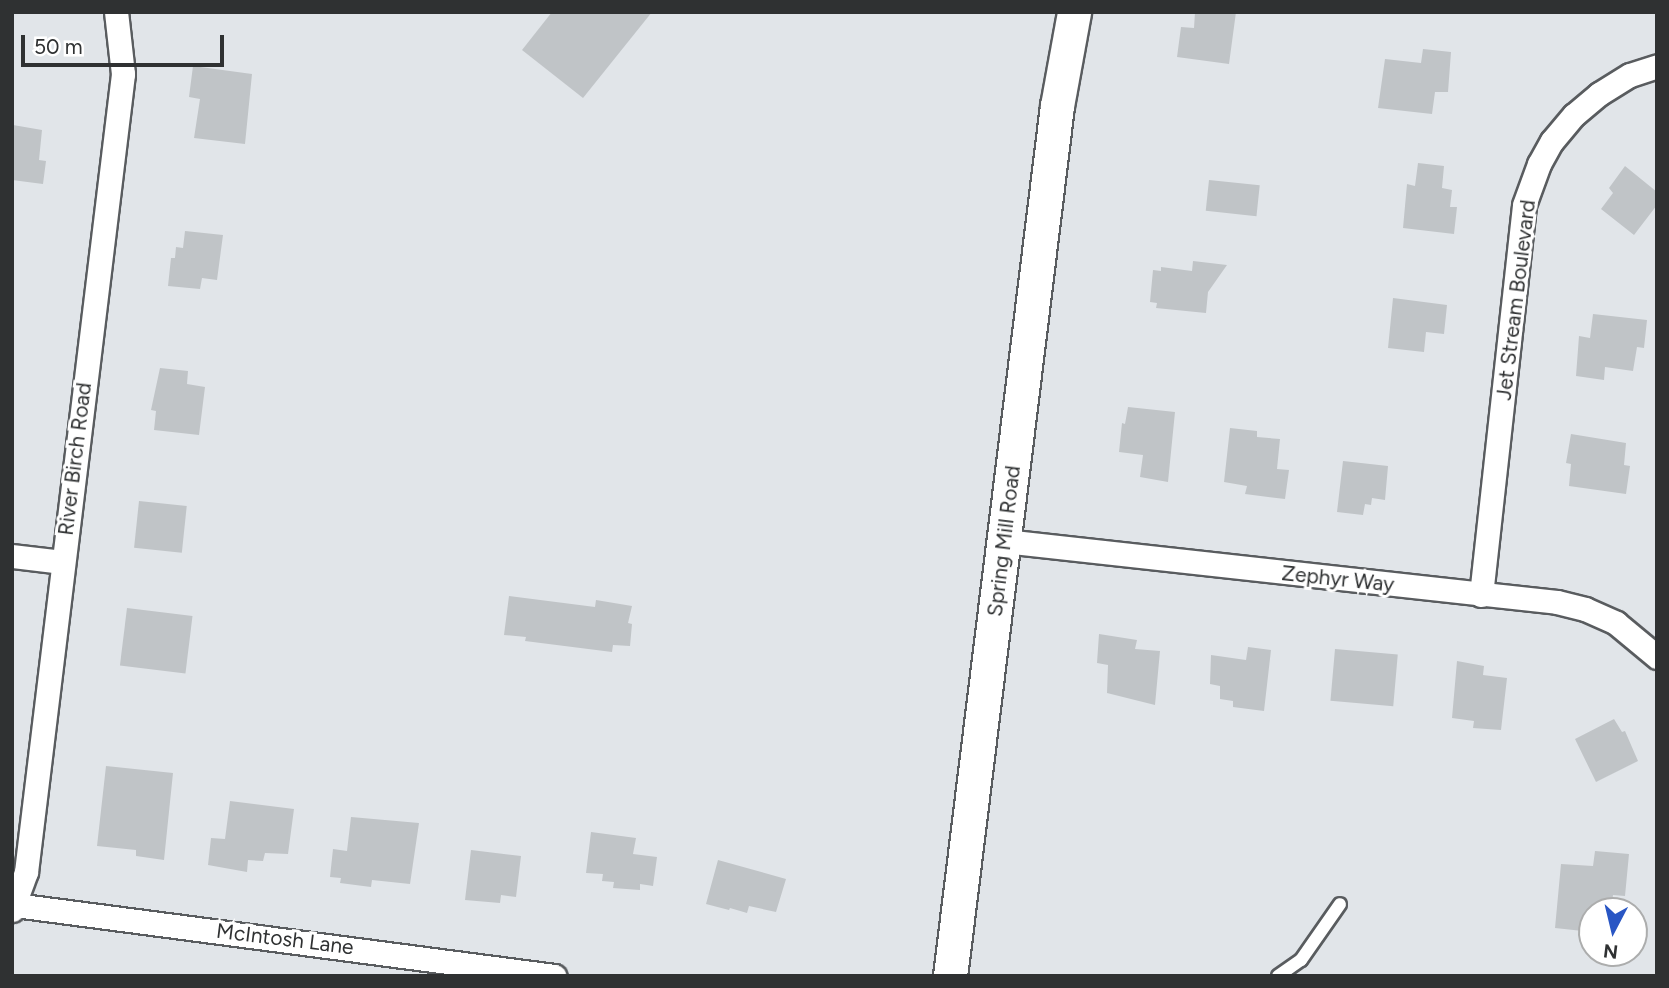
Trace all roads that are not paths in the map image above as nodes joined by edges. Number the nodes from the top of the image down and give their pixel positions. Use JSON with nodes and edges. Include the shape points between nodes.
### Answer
{"nodes":[{"id":1,"x":116,"y":12,"type":"edge"},
{"id":2,"x":1060,"y":12,"type":"edge"},
{"id":3,"x":1074,"y":12,"type":"edge"},
{"id":4,"x":1657,"y":66,"type":"edge"},
{"id":5,"x":1057,"y":106,"type":"junction"},
{"id":6,"x":1004,"y":541,"type":"junction"},
{"id":7,"x":12,"y":556,"type":"edge"},
{"id":8,"x":62,"y":562,"type":"junction"},
{"id":9,"x":1481,"y":594,"type":"junction"},
{"id":10,"x":1657,"y":657,"type":"edge"},
{"id":11,"x":1340,"y":904,"type":"dead end"},
{"id":12,"x":13,"y":907,"type":"edge"},
{"id":13,"x":554,"y":976,"type":"edge"},
{"id":14,"x":950,"y":976,"type":"edge"},
{"id":15,"x":1278,"y":976,"type":"edge"}],
"edges":[{"from":1,"to":8,"type":"street","name":"River Birch Road","via":[[124,74]]},
{"from":2,"to":5,"type":"street","name":"Spring Mill Road"},
{"from":3,"to":5,"type":"street","name":"Spring Mill Road"},
{"from":4,"to":9,"type":"street","name":"Jet Stream Boulevard","via":[[1630,75],[1574,115],[1539,164],[1524,205]]},
{"from":5,"to":6,"type":"street","name":"Spring Mill Road"},
{"from":6,"to":9,"type":"street","name":"Zephyr Way"},
{"from":6,"to":14,"type":"street","name":"Spring Mill Road"},
{"from":7,"to":8,"type":"street"},
{"from":8,"to":12,"type":"street","name":"River Birch Road","via":[[26,872]]},
{"from":9,"to":10,"type":"street","name":"Zephyr Way","via":[[1585,609],[1616,623]]},
{"from":11,"to":15,"type":"lane","via":[[1301,960]]},
{"from":12,"to":13,"type":"street","name":"McIntosh Lane"}]}
